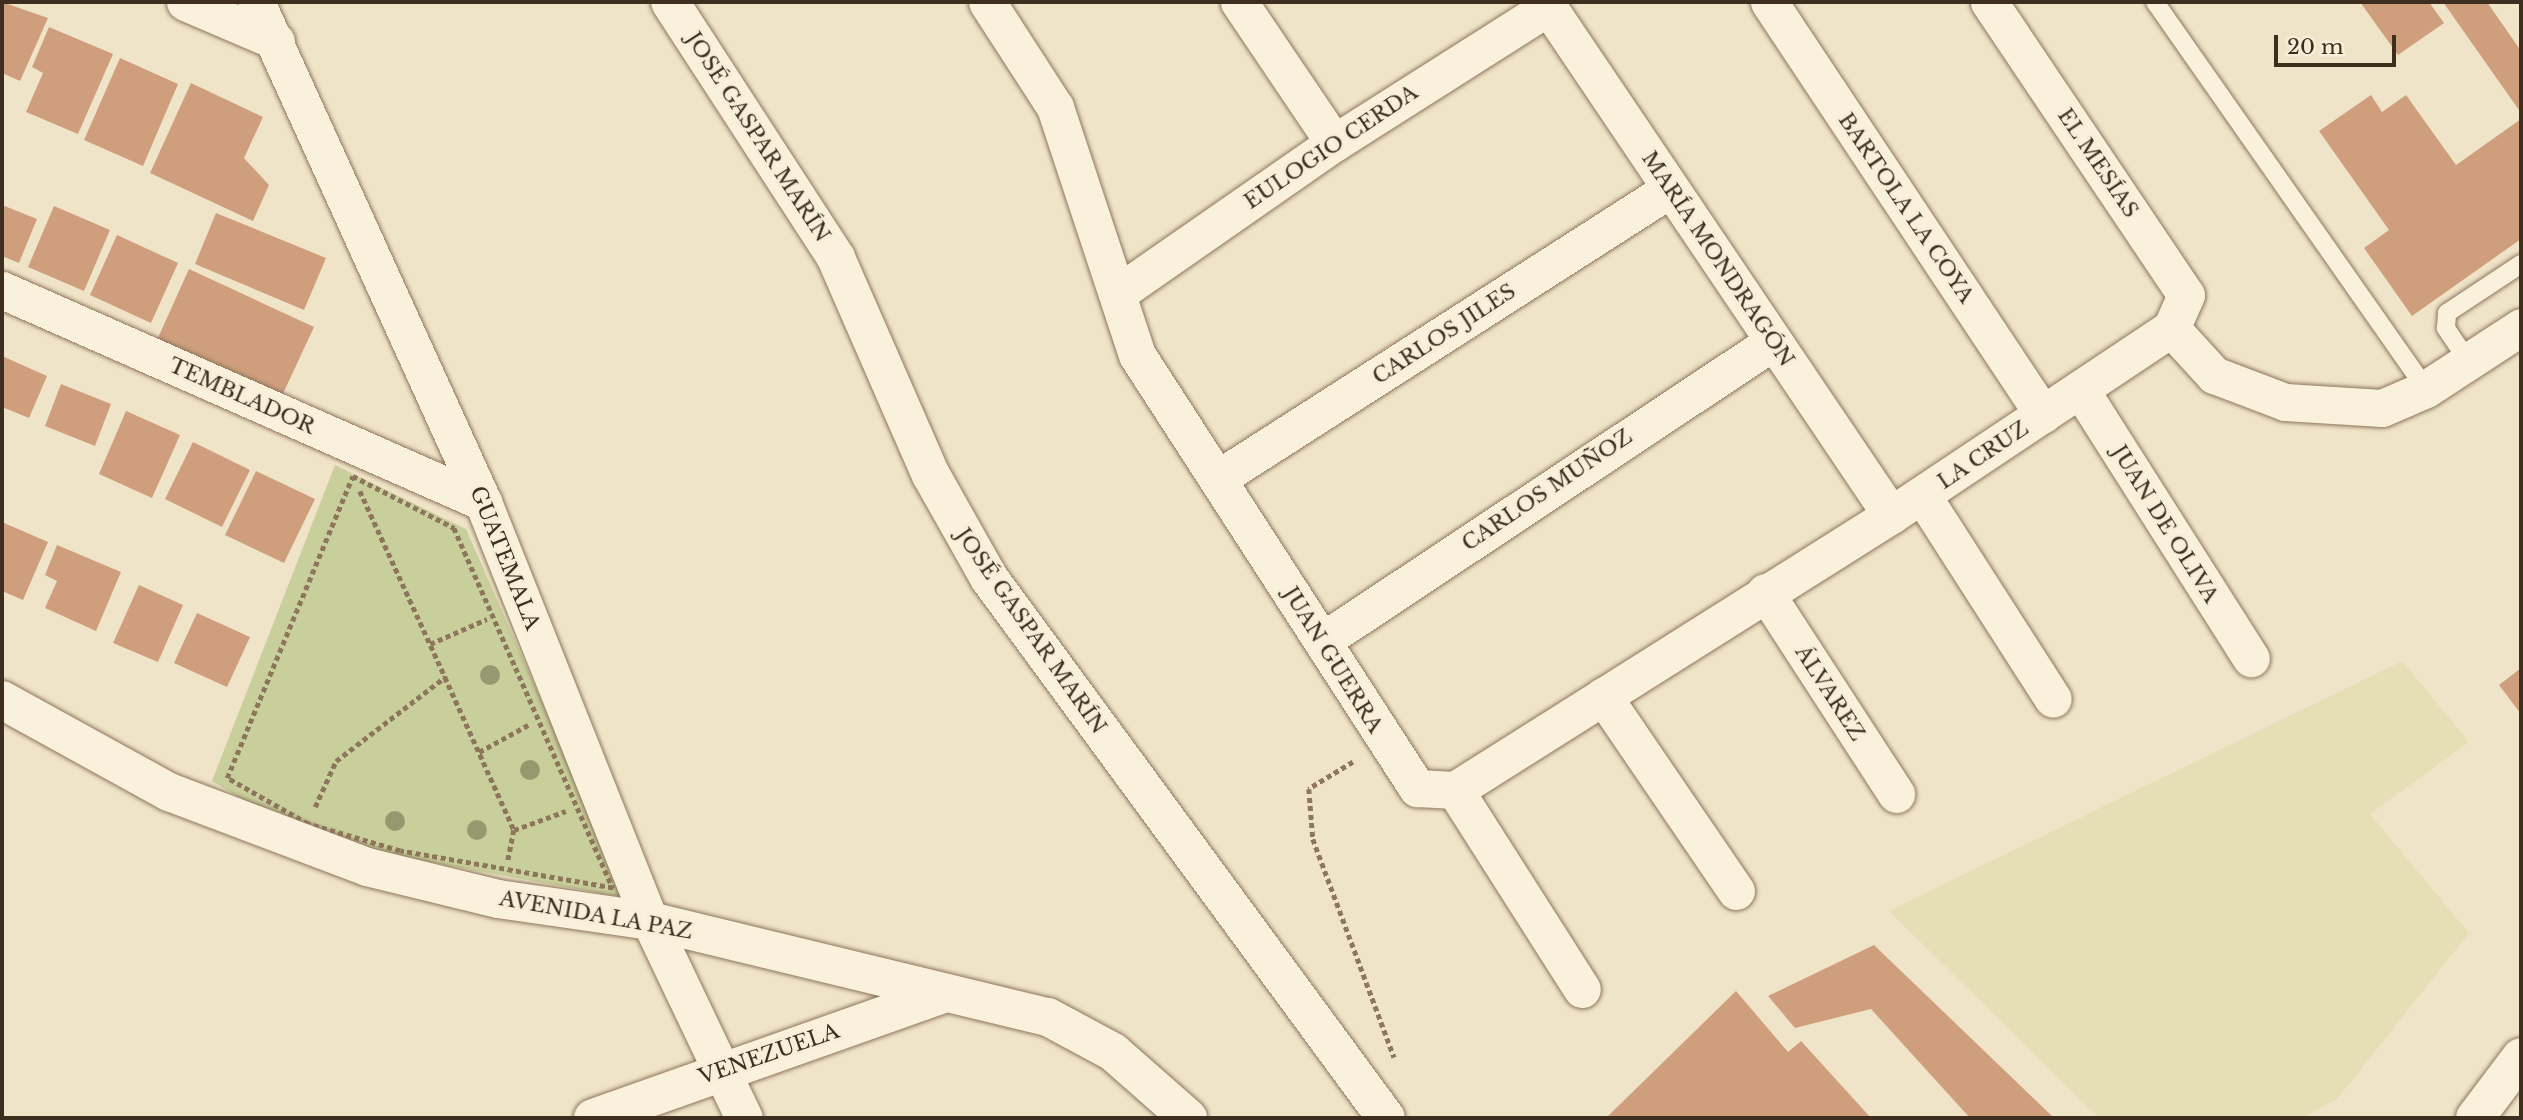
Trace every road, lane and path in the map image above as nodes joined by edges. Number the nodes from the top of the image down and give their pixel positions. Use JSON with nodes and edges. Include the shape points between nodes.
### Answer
{"nodes":[{"id":1,"x":185,"y":2,"type":"edge"},
{"id":2,"x":256,"y":2,"type":"edge"},
{"id":3,"x":670,"y":2,"type":"edge"},
{"id":4,"x":987,"y":2,"type":"edge"},
{"id":5,"x":1239,"y":2,"type":"edge"},
{"id":6,"x":1769,"y":2,"type":"edge"},
{"id":7,"x":1989,"y":2,"type":"edge"},
{"id":8,"x":2155,"y":2,"type":"edge"},
{"id":9,"x":1546,"y":4,"type":"edge"},
{"id":10,"x":276,"y":41,"type":"junction"},
{"id":11,"x":1334,"y":143,"type":"junction"},
{"id":12,"x":1670,"y":189,"type":"junction"},
{"id":13,"x":2521,"y":264,"type":"edge"},
{"id":14,"x":2,"y":290,"type":"edge"},
{"id":15,"x":1118,"y":293,"type":"junction"},
{"id":16,"x":2521,"y":327,"type":"edge"},
{"id":17,"x":2171,"y":328,"type":"junction"},
{"id":18,"x":1774,"y":341,"type":"junction"},
{"id":19,"x":2468,"y":361,"type":"junction"},
{"id":20,"x":2080,"y":389,"type":"junction"},
{"id":21,"x":2426,"y":389,"type":"junction"},
{"id":22,"x":2043,"y":414,"type":"junction"},
{"id":23,"x":353,"y":476,"type":"junction"},
{"id":24,"x":1217,"y":479,"type":"junction"},
{"id":25,"x":1922,"y":495,"type":"junction"},
{"id":26,"x":483,"y":502,"type":"junction"},
{"id":27,"x":1891,"y":515,"type":"junction"},
{"id":28,"x":1765,"y":592,"type":"junction"},
{"id":29,"x":493,"y":616,"type":"junction"},
{"id":30,"x":1322,"y":641,"type":"junction"},
{"id":31,"x":430,"y":644,"type":"junction"},
{"id":32,"x":2251,"y":658,"type":"dead end"},
{"id":33,"x":445,"y":677,"type":"junction"},
{"id":34,"x":1603,"y":696,"type":"junction"},
{"id":35,"x":2053,"y":699,"type":"dead end"},
{"id":36,"x":2,"y":700,"type":"edge"},
{"id":37,"x":539,"y":719,"type":"junction"},
{"id":38,"x":1391,"y":750,"type":"junction"},
{"id":39,"x":479,"y":752,"type":"junction"},
{"id":40,"x":228,"y":778,"type":"dead end"},
{"id":41,"x":1455,"y":790,"type":"junction"},
{"id":42,"x":1896,"y":794,"type":"dead end"},
{"id":43,"x":577,"y":807,"type":"junction"},
{"id":44,"x":514,"y":830,"type":"junction"},
{"id":45,"x":505,"y":873,"type":"junction"},
{"id":46,"x":1736,"y":891,"type":"dead end"},
{"id":47,"x":650,"y":920,"type":"junction"},
{"id":48,"x":1581,"y":989,"type":"dead end"},
{"id":49,"x":946,"y":993,"type":"junction"},
{"id":50,"x":2521,"y":1057,"type":"edge"},
{"id":51,"x":1395,"y":1062,"type":"dead end"},
{"id":52,"x":721,"y":1070,"type":"junction"},
{"id":53,"x":593,"y":1118,"type":"edge"},
{"id":54,"x":744,"y":1118,"type":"edge"},
{"id":55,"x":1188,"y":1118,"type":"edge"},
{"id":56,"x":1386,"y":1118,"type":"edge"},
{"id":57,"x":2475,"y":1118,"type":"edge"}],
"edges":[{"from":1,"to":10,"type":"street"},
{"from":2,"to":10,"type":"street","name":"GUATEMALA"},
{"from":3,"to":56,"type":"street","name":"JOSÉ GASPAR MARÍN","via":[[836,258],[931,475],[989,578]]},
{"from":4,"to":15,"type":"street","name":"JUAN GUERRA","via":[[1055,107]]},
{"from":5,"to":11,"type":"street"},
{"from":6,"to":22,"type":"street","name":"BARTOLA LA COYA"},
{"from":7,"to":17,"type":"street","name":"EL MESÍAS","via":[[2186,295]]},
{"from":8,"to":21,"type":"lane"},
{"from":9,"to":11,"type":"street","name":"EULOGIO CERDA"},
{"from":9,"to":12,"type":"street","name":"MARÍA MONDRAGÓN"},
{"from":10,"to":26,"type":"street","name":"GUATEMALA"},
{"from":11,"to":15,"type":"street","name":"EULOGIO CERDA"},
{"from":12,"to":18,"type":"street","name":"MARÍA MONDRAGÓN"},
{"from":12,"to":24,"type":"street","name":"CARLOS JILES"},
{"from":13,"to":19,"type":"lane","via":[[2447,313],[2446,328]]},
{"from":14,"to":26,"type":"street","name":"TEMBLADOR"},
{"from":15,"to":24,"type":"street","name":"JUAN GUERRA","via":[[1137,355]]},
{"from":16,"to":19,"type":"street"},
{"from":17,"to":20,"type":"street","name":"LA CRUZ"},
{"from":17,"to":21,"type":"street","via":[[2214,375],[2285,402],[2382,408]]},
{"from":18,"to":27,"type":"street","name":"MARÍA MONDRAGÓN"},
{"from":18,"to":30,"type":"street","name":"CARLOS MUÑOZ"},
{"from":19,"to":21,"type":"street"},
{"from":20,"to":22,"type":"street","name":"LA CRUZ"},
{"from":20,"to":32,"type":"street","name":"JUAN DE OLIVA"},
{"from":22,"to":25,"type":"street","name":"LA CRUZ"},
{"from":23,"to":29,"type":"path","via":[[454,528]]},
{"from":23,"to":31,"type":"path"},
{"from":23,"to":40,"type":"path"},
{"from":24,"to":30,"type":"street","name":"JUAN GUERRA"},
{"from":25,"to":27,"type":"street","name":"LA CRUZ"},
{"from":25,"to":35,"type":"street"},
{"from":26,"to":47,"type":"street","name":"GUATEMALA"},
{"from":27,"to":28,"type":"street","name":"LA CRUZ"},
{"from":28,"to":34,"type":"street","name":"LA CRUZ"},
{"from":28,"to":42,"type":"street","name":"ÁLVAREZ"},
{"from":29,"to":31,"type":"path"},
{"from":29,"to":37,"type":"path"},
{"from":30,"to":38,"type":"street","name":"JUAN GUERRA"},
{"from":31,"to":33,"type":"path"},
{"from":33,"to":39,"type":"path"},
{"from":33,"to":45,"type":"path","via":[[336,761],[308,824]]},
{"from":34,"to":41,"type":"street","name":"LA CRUZ"},
{"from":34,"to":46,"type":"street"},
{"from":36,"to":47,"type":"street","name":"AVENIDA LA PAZ","via":[[169,792],[302,847],[432,885]]},
{"from":37,"to":39,"type":"path"},
{"from":37,"to":43,"type":"path"},
{"from":38,"to":41,"type":"street","name":"JUAN GUERRA","via":[[1417,788]]},
{"from":38,"to":51,"type":"path","via":[[1341,768],[1309,789],[1313,839],[1328,890]]},
{"from":39,"to":44,"type":"path"},
{"from":41,"to":48,"type":"street"},
{"from":43,"to":44,"type":"path"},
{"from":43,"to":45,"type":"path","via":[[613,888]]},
{"from":44,"to":45,"type":"path"},
{"from":47,"to":49,"type":"street","name":"AVENIDA LA PAZ"},
{"from":47,"to":52,"type":"street","name":"GUATEMALA"},
{"from":49,"to":52,"type":"street","name":"VENEZUELA"},
{"from":49,"to":55,"type":"street","name":"AVENIDA LA PAZ","via":[[1014,1005],[1081,1032],[1142,1075]]},
{"from":50,"to":57,"type":"street"},
{"from":52,"to":53,"type":"street","name":"VENEZUELA"},
{"from":52,"to":54,"type":"street","name":"GUATEMALA"}]}
